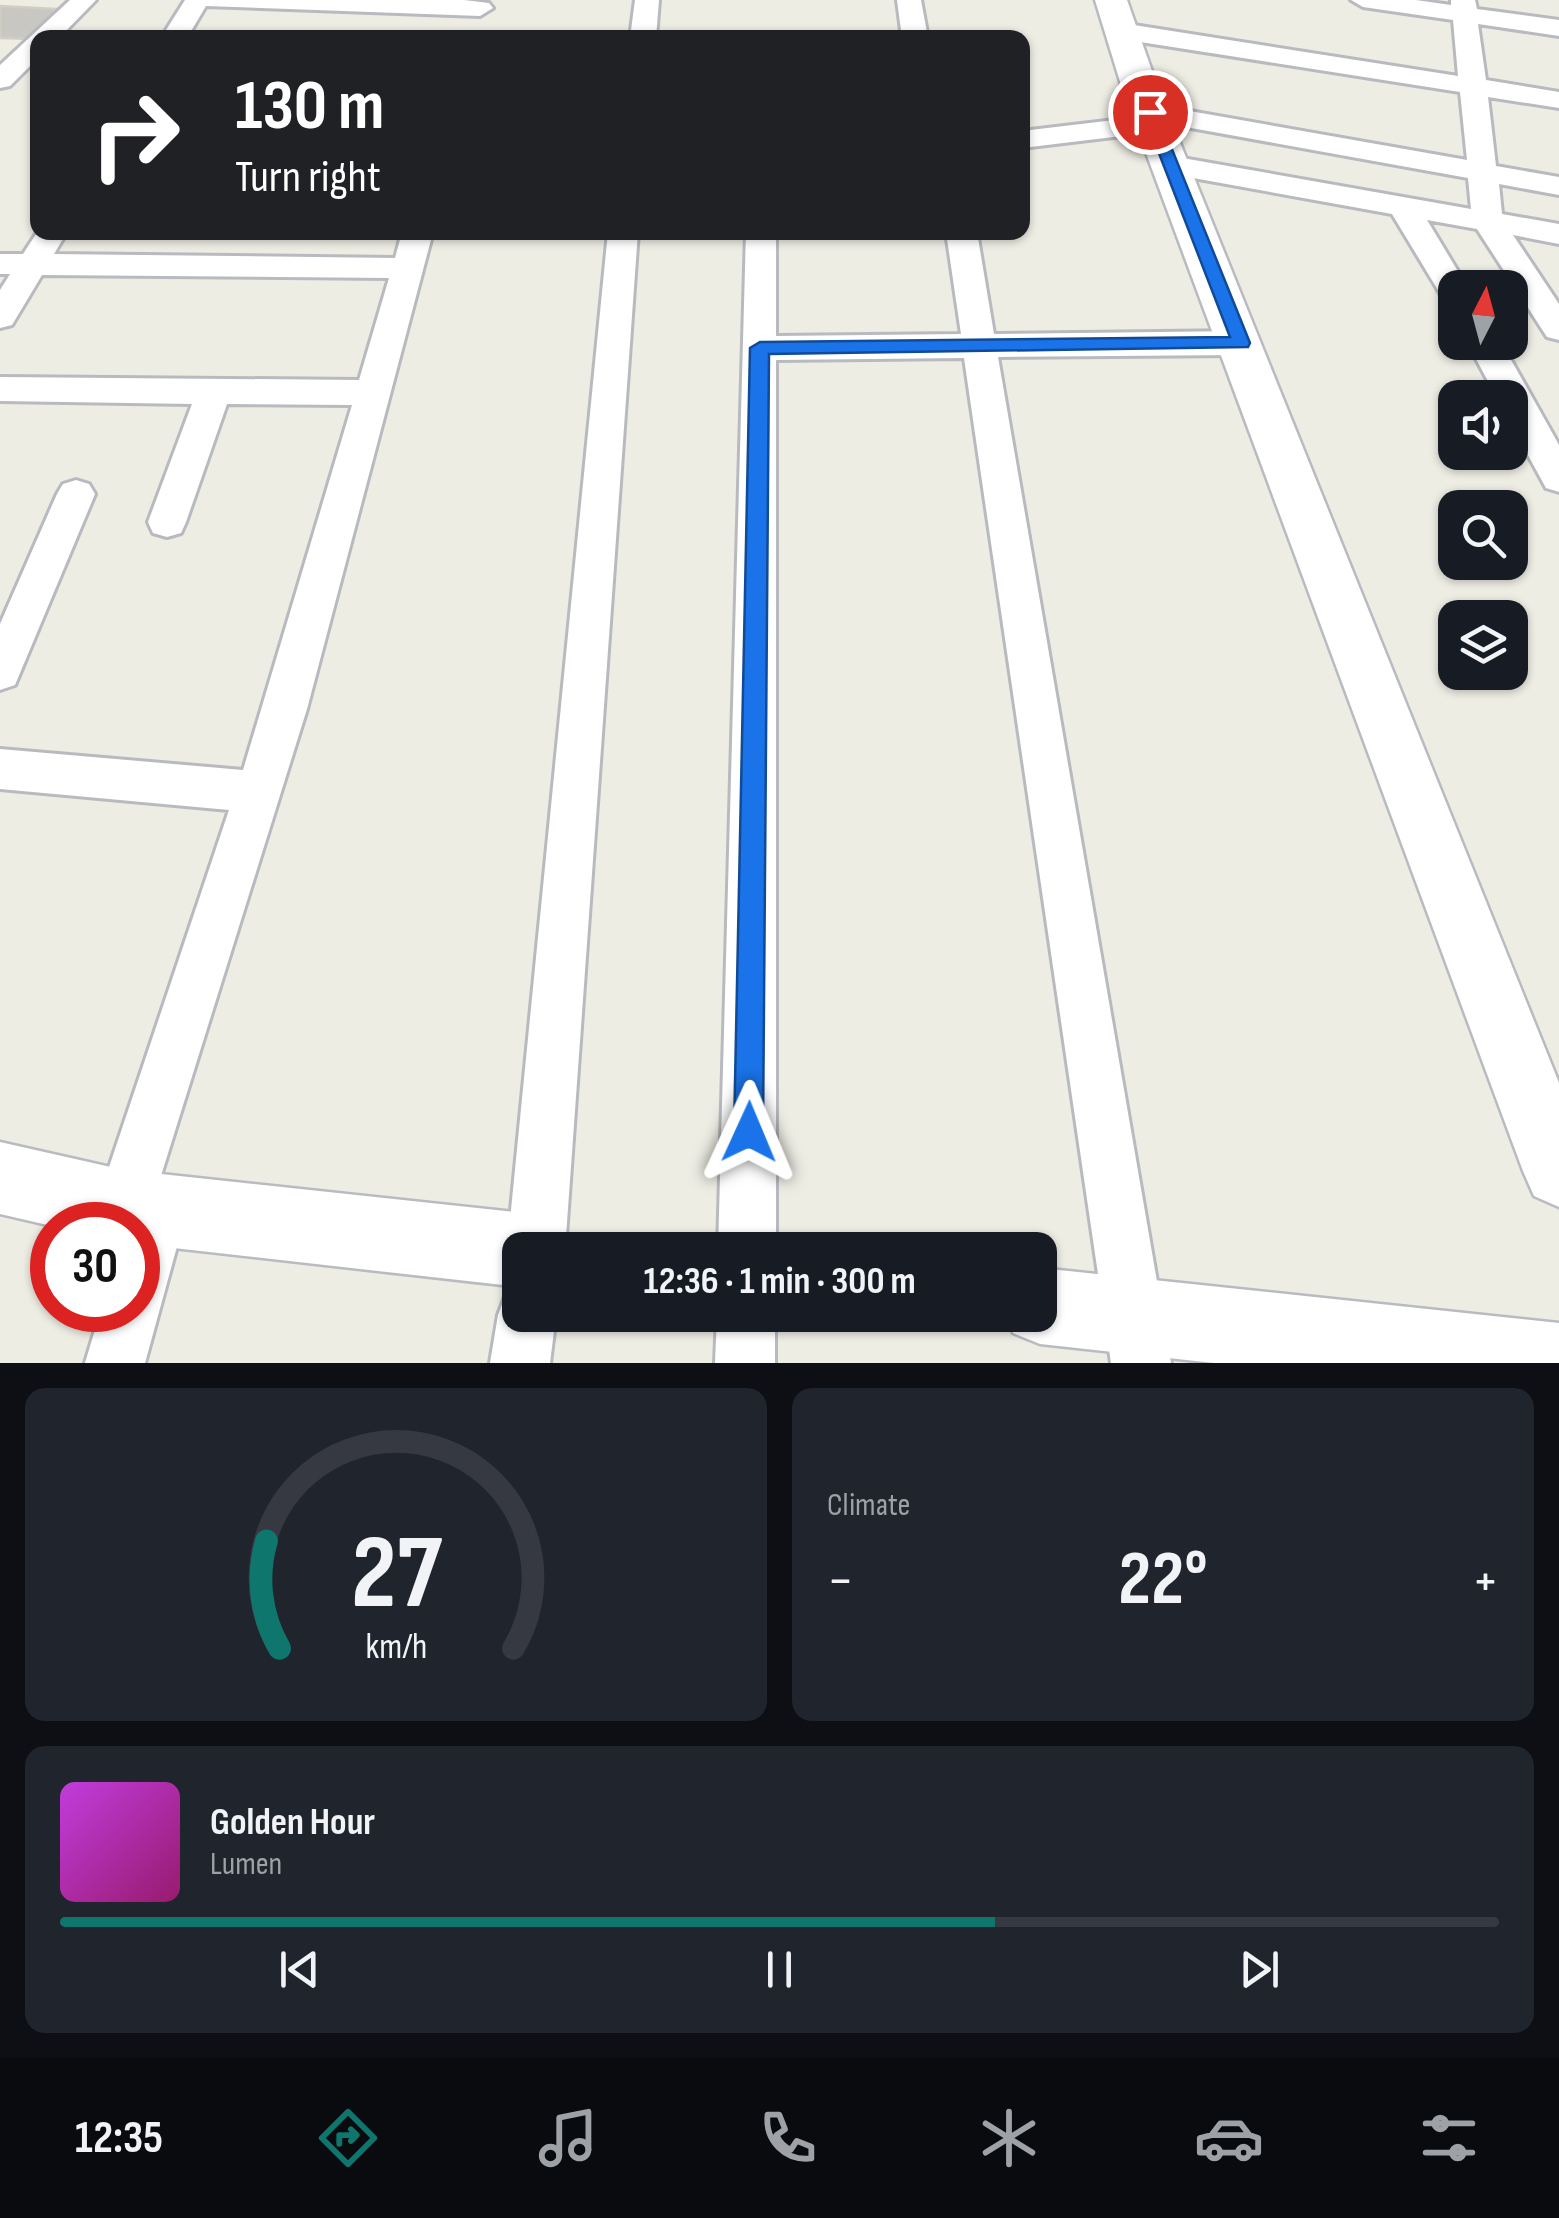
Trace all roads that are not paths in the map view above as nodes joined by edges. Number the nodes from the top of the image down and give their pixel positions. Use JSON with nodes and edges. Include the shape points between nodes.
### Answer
{"nodes":[{"id":1,"x":84,"y":0,"type":"edge"},
{"id":2,"x":196,"y":0,"type":"edge"},
{"id":3,"x":214,"y":0,"type":"edge"},
{"id":4,"x":647,"y":0,"type":"edge"},
{"id":5,"x":909,"y":0,"type":"edge"},
{"id":6,"x":1364,"y":0,"type":"edge"},
{"id":7,"x":481,"y":4,"type":"edge"},
{"id":8,"x":1464,"y":7,"type":"edge"},
{"id":9,"x":1116,"y":16,"type":"edge"},
{"id":10,"x":1559,"y":28,"type":"edge"},
{"id":11,"x":53,"y":30,"type":"edge"},
{"id":12,"x":179,"y":30,"type":"edge"},
{"id":13,"x":474,"y":30,"type":"edge"},
{"id":14,"x":643,"y":30,"type":"edge"},
{"id":15,"x":914,"y":30,"type":"edge"},
{"id":16,"x":30,"y":46,"type":"edge"},
{"id":17,"x":0,"y":48,"type":"edge"},
{"id":18,"x":30,"y":52,"type":"edge"},
{"id":19,"x":0,"y":80,"type":"edge"},
{"id":20,"x":1472,"y":86,"type":"junction"},
{"id":21,"x":1559,"y":100,"type":"edge"},
{"id":22,"x":1158,"y":134,"type":"junction"},
{"id":23,"x":1030,"y":140,"type":"edge"},
{"id":24,"x":1482,"y":172,"type":"junction"},
{"id":25,"x":1559,"y":186,"type":"edge"},
{"id":26,"x":1403,"y":206,"type":"junction"},
{"id":27,"x":1488,"y":222,"type":"junction"},
{"id":28,"x":1559,"y":234,"type":"edge"},
{"id":29,"x":47,"y":240,"type":"edge"},
{"id":30,"x":621,"y":240,"type":"edge"},
{"id":31,"x":761,"y":240,"type":"edge"},
{"id":32,"x":962,"y":240,"type":"edge"},
{"id":33,"x":413,"y":250,"type":"edge"},
{"id":34,"x":0,"y":264,"type":"edge"},
{"id":35,"x":33,"y":264,"type":"junction"},
{"id":36,"x":1442,"y":270,"type":"edge"},
{"id":37,"x":0,"y":317,"type":"edge"},
{"id":38,"x":1559,"y":329,"type":"edge"},
{"id":39,"x":1241,"y":343,"type":"junction"},
{"id":40,"x":979,"y":346,"type":"junction"},
{"id":41,"x":760,"y":348,"type":"junction"},
{"id":42,"x":1494,"y":360,"type":"edge"},
{"id":43,"x":0,"y":388,"type":"edge"},
{"id":44,"x":214,"y":391,"type":"junction"},
{"id":45,"x":374,"y":393,"type":"junction"},
{"id":46,"x":1559,"y":478,"type":"edge"},
{"id":47,"x":76,"y":494,"type":"dead end"},
{"id":48,"x":167,"y":522,"type":"dead end"},
{"id":49,"x":0,"y":672,"type":"edge"},
{"id":50,"x":0,"y":768,"type":"edge"},
{"id":51,"x":258,"y":792,"type":"junction"},
{"id":52,"x":1559,"y":1171,"type":"edge"},
{"id":53,"x":0,"y":1178,"type":"edge"},
{"id":54,"x":114,"y":1202,"type":"edge"},
{"id":55,"x":144,"y":1202,"type":"edge"},
{"id":56,"x":160,"y":1210,"type":"edge"},
{"id":57,"x":538,"y":1232,"type":"edge"},
{"id":58,"x":747,"y":1232,"type":"edge"},
{"id":59,"x":502,"y":1248,"type":"edge"},
{"id":60,"x":1057,"y":1312,"type":"edge"},
{"id":61,"x":124,"y":1332,"type":"edge"},
{"id":62,"x":525,"y":1332,"type":"edge"},
{"id":63,"x":746,"y":1332,"type":"edge"},
{"id":64,"x":1138,"y":1340,"type":"edge"},
{"id":65,"x":1559,"y":1362,"type":"edge"},
{"id":66,"x":115,"y":1363,"type":"edge"},
{"id":67,"x":520,"y":1363,"type":"edge"},
{"id":68,"x":745,"y":1363,"type":"edge"}],
"edges":[{"from":1,"to":11,"type":"street"},
{"from":2,"to":12,"type":"street"},
{"from":3,"to":7,"type":"street"},
{"from":4,"to":14,"type":"street"},
{"from":5,"to":15,"type":"street"},
{"from":6,"to":8,"type":"street"},
{"from":7,"to":13,"type":"street"},
{"from":8,"to":10,"type":"street"},
{"from":8,"to":20,"type":"street"},
{"from":9,"to":20,"type":"street"},
{"from":9,"to":22,"type":"street"},
{"from":16,"to":17,"type":"street"},
{"from":18,"to":19,"type":"street"},
{"from":20,"to":21,"type":"street"},
{"from":20,"to":24,"type":"street"},
{"from":22,"to":23,"type":"street"},
{"from":22,"to":24,"type":"street"},
{"from":22,"to":26,"type":"street"},
{"from":22,"to":39,"type":"street"},
{"from":24,"to":25,"type":"street"},
{"from":24,"to":27,"type":"street"},
{"from":26,"to":27,"type":"street"},
{"from":26,"to":36,"type":"street"},
{"from":27,"to":28,"type":"street"},
{"from":27,"to":38,"type":"street"},
{"from":29,"to":35,"type":"street"},
{"from":30,"to":57,"type":"street"},
{"from":31,"to":41,"type":"street"},
{"from":32,"to":40,"type":"street"},
{"from":33,"to":35,"type":"street"},
{"from":33,"to":45,"type":"street"},
{"from":34,"to":35,"type":"street"},
{"from":35,"to":37,"type":"street"},
{"from":39,"to":40,"type":"street"},
{"from":39,"to":52,"type":"street"},
{"from":40,"to":41,"type":"street"},
{"from":40,"to":64,"type":"street"},
{"from":41,"to":58,"type":"street"},
{"from":42,"to":46,"type":"street"},
{"from":43,"to":44,"type":"street"},
{"from":44,"to":45,"type":"street"},
{"from":44,"to":48,"type":"street"},
{"from":45,"to":51,"type":"street"},
{"from":47,"to":49,"type":"street"},
{"from":50,"to":51,"type":"street"},
{"from":51,"to":55,"type":"street"},
{"from":53,"to":54,"type":"street"},
{"from":56,"to":59,"type":"street"},
{"from":60,"to":64,"type":"street"},
{"from":61,"to":66,"type":"street"},
{"from":62,"to":67,"type":"street"},
{"from":63,"to":68,"type":"street"},
{"from":64,"to":65,"type":"street"}]}
